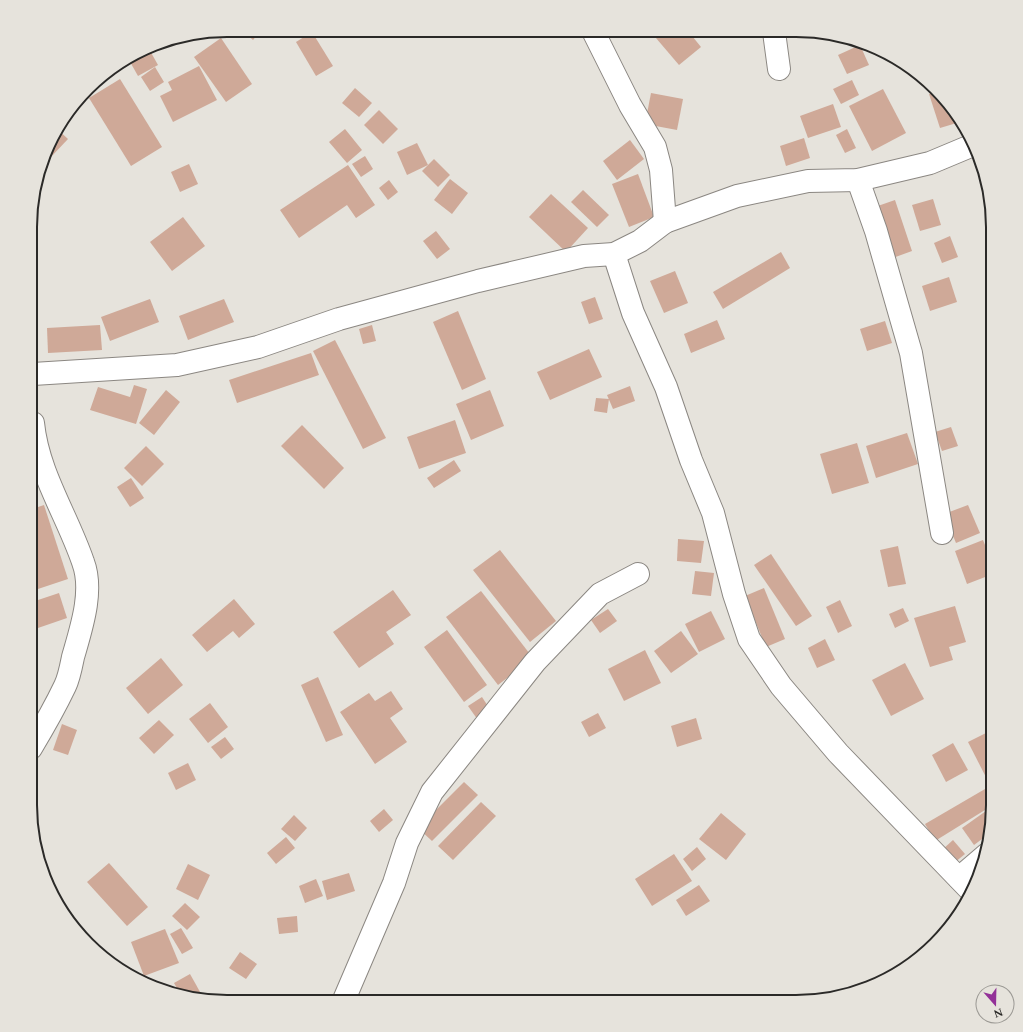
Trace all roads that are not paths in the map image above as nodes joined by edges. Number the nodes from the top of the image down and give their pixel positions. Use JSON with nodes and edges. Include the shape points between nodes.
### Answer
{"nodes":[{"id":1,"x":596,"y":37,"type":"edge"},
{"id":2,"x":775,"y":37,"type":"edge"},
{"id":3,"x":779,"y":69,"type":"dead end"},
{"id":4,"x":968,"y":147,"type":"edge"},
{"id":5,"x":858,"y":180,"type":"junction"},
{"id":6,"x":665,"y":222,"type":"junction"},
{"id":7,"x":614,"y":254,"type":"junction"},
{"id":8,"x":37,"y":374,"type":"edge"},
{"id":9,"x":37,"y":447,"type":"edge"},
{"id":10,"x":942,"y":533,"type":"dead end"},
{"id":11,"x":638,"y":574,"type":"dead end"},
{"id":12,"x":37,"y":737,"type":"edge"},
{"id":13,"x":974,"y":873,"type":"edge"},
{"id":14,"x":965,"y":885,"type":"edge"},
{"id":15,"x":346,"y":995,"type":"edge"}],
"edges":[{"from":1,"to":6,"type":"street","via":[[630,105],[655,147],[662,170]]},
{"from":2,"to":3,"type":"street"},
{"from":4,"to":5,"type":"street","via":[[930,163]]},
{"from":5,"to":6,"type":"street","via":[[808,181],[737,196]]},
{"from":5,"to":10,"type":"street","via":[[876,231],[911,353]]},
{"from":6,"to":7,"type":"street","via":[[640,241]]},
{"from":7,"to":8,"type":"street","via":[[584,256],[478,281],[339,319],[258,347],[176,365]]},
{"from":7,"to":14,"type":"street","via":[[633,313],[666,387],[691,460],[713,513],[734,594],[749,639],[781,686],[838,753]]},
{"from":9,"to":12,"type":"street","via":[[42,465],[84,564],[87,588],[83,622],[66,685]]},
{"from":11,"to":15,"type":"street","via":[[600,594],[535,662],[432,792],[407,843],[394,882]]},
{"from":13,"to":14,"type":"street"}]}
